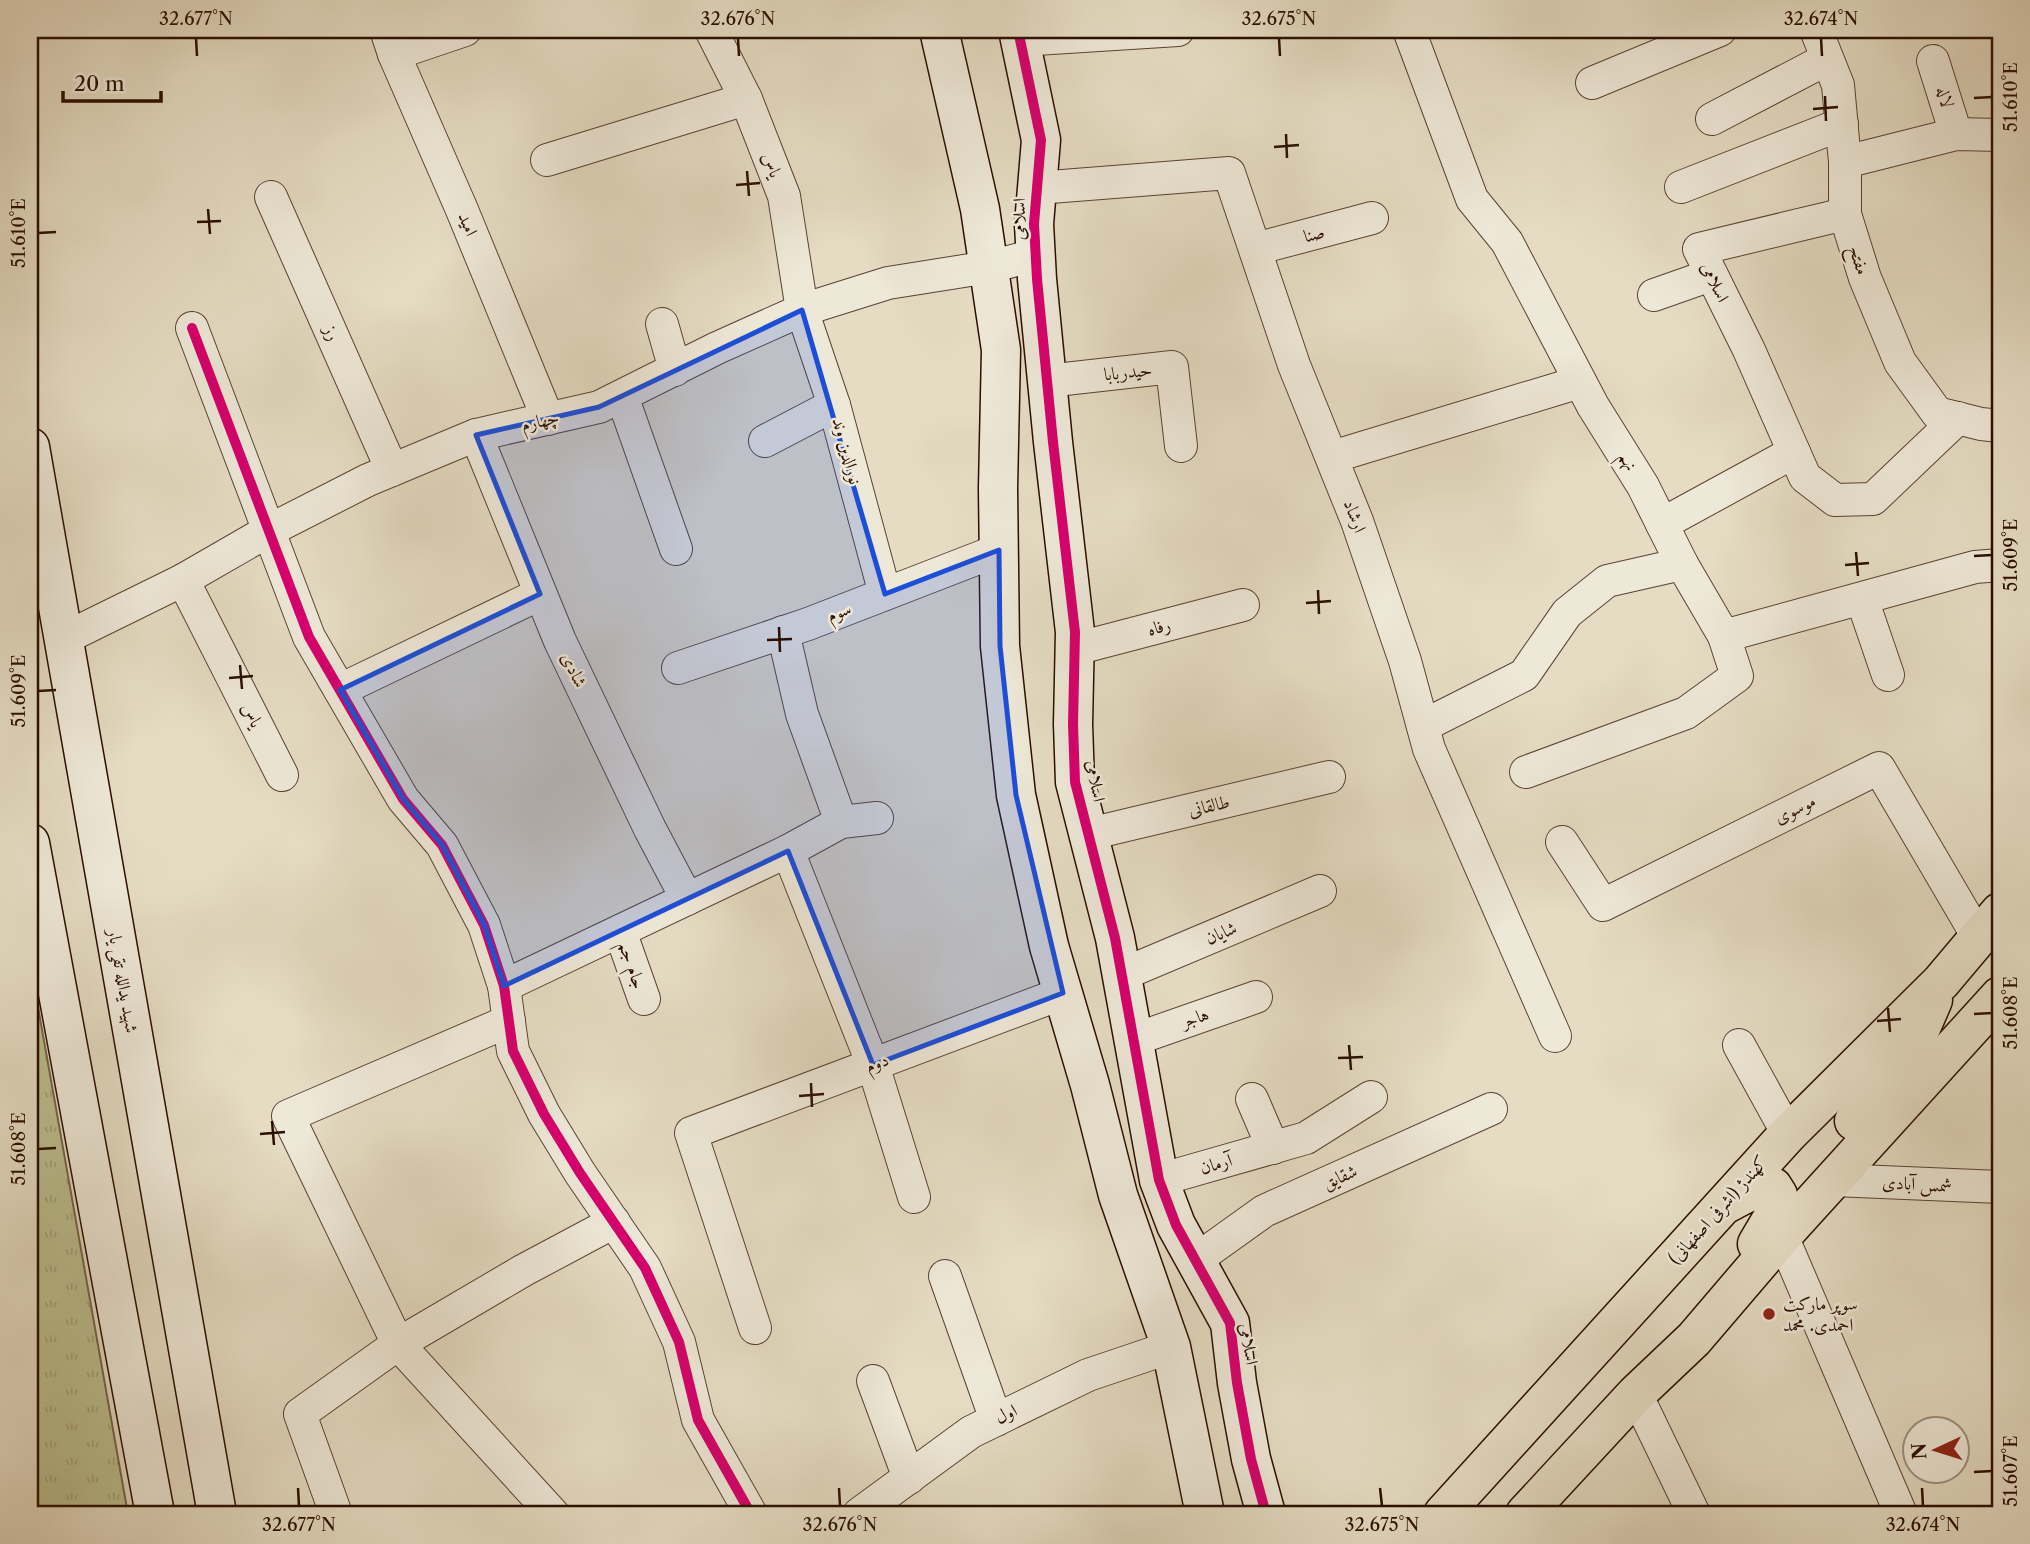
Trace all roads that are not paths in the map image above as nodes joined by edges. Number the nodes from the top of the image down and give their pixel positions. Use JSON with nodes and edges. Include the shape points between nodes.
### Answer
{"nodes":[{"id":1,"x":465,"y":30,"type":"edge"},
{"id":2,"x":711,"y":30,"type":"edge"},
{"id":3,"x":939,"y":30,"type":"edge"},
{"id":4,"x":1178,"y":30,"type":"edge"},
{"id":5,"x":1409,"y":30,"type":"edge"},
{"id":6,"x":1720,"y":30,"type":"edge"},
{"id":7,"x":1816,"y":30,"type":"edge"},
{"id":8,"x":1019,"y":35,"type":"edge"},
{"id":9,"x":390,"y":42,"type":"edge"},
{"id":10,"x":1827,"y":59,"type":"junction"},
{"id":11,"x":1933,"y":61,"type":"dead end"},
{"id":12,"x":1592,"y":82,"type":"dead end"},
{"id":13,"x":746,"y":99,"type":"junction"},
{"id":14,"x":1712,"y":120,"type":"dead end"},
{"id":15,"x":1842,"y":124,"type":"junction"},
{"id":16,"x":1956,"y":134,"type":"junction"},
{"id":17,"x":2000,"y":135,"type":"edge"},
{"id":18,"x":547,"y":160,"type":"dead end"},
{"id":19,"x":1845,"y":162,"type":"junction"},
{"id":20,"x":1681,"y":187,"type":"dead end"},
{"id":21,"x":1037,"y":188,"type":"junction"},
{"id":22,"x":271,"y":197,"type":"dead end"},
{"id":23,"x":1845,"y":214,"type":"junction"},
{"id":24,"x":1372,"y":218,"type":"dead end"},
{"id":25,"x":1255,"y":249,"type":"junction"},
{"id":26,"x":1036,"y":255,"type":"junction"},
{"id":27,"x":989,"y":267,"type":"junction"},
{"id":28,"x":1711,"y":275,"type":"junction"},
{"id":29,"x":1654,"y":295,"type":"dead end"},
{"id":30,"x":802,"y":310,"type":"junction"},
{"id":31,"x":662,"y":324,"type":"dead end"},
{"id":32,"x":192,"y":328,"type":"dead end"},
{"id":33,"x":675,"y":370,"type":"junction"},
{"id":34,"x":1047,"y":381,"type":"junction"},
{"id":35,"x":1580,"y":382,"type":"junction"},
{"id":36,"x":622,"y":396,"type":"junction"},
{"id":37,"x":834,"y":405,"type":"junction"},
{"id":38,"x":1958,"y":418,"type":"junction"},
{"id":39,"x":548,"y":419,"type":"junction"},
{"id":40,"x":2000,"y":426,"type":"edge"},
{"id":41,"x":476,"y":435,"type":"junction"},
{"id":42,"x":765,"y":441,"type":"dead end"},
{"id":43,"x":1181,"y":446,"type":"dead end"},
{"id":44,"x":30,"y":447,"type":"edge"},
{"id":45,"x":1794,"y":452,"type":"junction"},
{"id":46,"x":1332,"y":457,"type":"junction"},
{"id":47,"x":392,"y":470,"type":"junction"},
{"id":48,"x":1662,"y":524,"type":"junction"},
{"id":49,"x":268,"y":531,"type":"junction"},
{"id":50,"x":676,"y":549,"type":"dead end"},
{"id":51,"x":999,"y":550,"type":"junction"},
{"id":52,"x":1682,"y":564,"type":"junction"},
{"id":53,"x":2000,"y":565,"type":"edge"},
{"id":54,"x":183,"y":580,"type":"junction"},
{"id":55,"x":540,"y":594,"type":"junction"},
{"id":56,"x":885,"y":594,"type":"junction"},
{"id":57,"x":1862,"y":599,"type":"junction"},
{"id":58,"x":1243,"y":605,"type":"dead end"},
{"id":59,"x":783,"y":632,"type":"junction"},
{"id":60,"x":1724,"y":636,"type":"junction"},
{"id":61,"x":63,"y":639,"type":"junction"},
{"id":62,"x":1075,"y":649,"type":"junction"},
{"id":63,"x":678,"y":668,"type":"dead end"},
{"id":64,"x":1888,"y":674,"type":"dead end"},
{"id":65,"x":340,"y":690,"type":"junction"},
{"id":66,"x":1423,"y":726,"type":"junction"},
{"id":67,"x":1526,"y":772,"type":"dead end"},
{"id":68,"x":282,"y":775,"type":"dead end"},
{"id":69,"x":1329,"y":777,"type":"dead end"},
{"id":70,"x":877,"y":818,"type":"dead end"},
{"id":71,"x":841,"y":822,"type":"junction"},
{"id":72,"x":1089,"y":834,"type":"junction"},
{"id":73,"x":1562,"y":842,"type":"dead end"},
{"id":74,"x":30,"y":843,"type":"edge"},
{"id":75,"x":788,"y":851,"type":"junction"},
{"id":76,"x":1320,"y":891,"type":"dead end"},
{"id":77,"x":687,"y":899,"type":"junction"},
{"id":78,"x":1989,"y":925,"type":"edge"},
{"id":79,"x":620,"y":931,"type":"junction"},
{"id":80,"x":1121,"y":975,"type":"junction"},
{"id":81,"x":1941,"y":982,"type":"junction"},
{"id":82,"x":505,"y":986,"type":"junction"},
{"id":83,"x":1063,"y":993,"type":"junction"},
{"id":84,"x":2000,"y":996,"type":"edge"},
{"id":85,"x":1256,"y":997,"type":"dead end"},
{"id":86,"x":644,"y":999,"type":"dead end"},
{"id":87,"x":509,"y":1021,"type":"junction"},
{"id":88,"x":1555,"y":1036,"type":"dead end"},
{"id":89,"x":1133,"y":1040,"type":"junction"},
{"id":90,"x":1739,"y":1045,"type":"dead end"},
{"id":91,"x":873,"y":1065,"type":"junction"},
{"id":92,"x":1371,"y":1097,"type":"dead end"},
{"id":93,"x":1252,"y":1099,"type":"dead end"},
{"id":94,"x":1491,"y":1109,"type":"dead end"},
{"id":95,"x":1788,"y":1134,"type":"junction"},
{"id":96,"x":1273,"y":1148,"type":"junction"},
{"id":97,"x":1158,"y":1180,"type":"junction"},
{"id":98,"x":1830,"y":1185,"type":"junction"},
{"id":99,"x":2000,"y":1187,"type":"edge"},
{"id":100,"x":914,"y":1197,"type":"dead end"},
{"id":101,"x":1723,"y":1205,"type":"junction"},
{"id":102,"x":614,"y":1222,"type":"junction"},
{"id":103,"x":1782,"y":1236,"type":"junction"},
{"id":104,"x":1196,"y":1259,"type":"junction"},
{"id":105,"x":945,"y":1276,"type":"dead end"},
{"id":106,"x":755,"y":1328,"type":"dead end"},
{"id":107,"x":1694,"y":1339,"type":"junction"},
{"id":108,"x":398,"y":1344,"type":"junction"},
{"id":109,"x":1171,"y":1348,"type":"junction"},
{"id":110,"x":873,"y":1381,"type":"dead end"},
{"id":111,"x":1636,"y":1394,"type":"junction"},
{"id":112,"x":996,"y":1420,"type":"junction"},
{"id":113,"x":909,"y":1478,"type":"junction"},
{"id":114,"x":155,"y":1514,"type":"edge"},
{"id":115,"x":217,"y":1514,"type":"edge"},
{"id":116,"x":336,"y":1514,"type":"edge"},
{"id":117,"x":553,"y":1514,"type":"edge"},
{"id":118,"x":751,"y":1514,"type":"edge"},
{"id":119,"x":859,"y":1514,"type":"edge"},
{"id":120,"x":1205,"y":1514,"type":"edge"},
{"id":121,"x":1266,"y":1514,"type":"edge"},
{"id":122,"x":1443,"y":1514,"type":"edge"},
{"id":123,"x":1525,"y":1514,"type":"edge"},
{"id":124,"x":1694,"y":1514,"type":"edge"},
{"id":125,"x":1900,"y":1514,"type":"edge"}],
"edges":[{"from":1,"to":9,"type":"street"},
{"from":2,"to":13,"type":"street","name":"یاس"},
{"from":3,"to":27,"type":"street","name":"اسلامی"},
{"from":4,"to":8,"type":"street"},
{"from":5,"to":35,"type":"street","name":"نهم","via":[[1472,200],[1507,242]]},
{"from":6,"to":12,"type":"street"},
{"from":7,"to":10,"type":"street","name":"مفتح"},
{"from":8,"to":21,"type":"street","name":"اسلامی","via":[[1041,140]]},
{"from":9,"to":39,"type":"street","name":"امید"},
{"from":10,"to":14,"type":"street"},
{"from":10,"to":15,"type":"street","name":"مفتح","via":[[1838,86]]},
{"from":11,"to":16,"type":"street","name":"لاله"},
{"from":13,"to":18,"type":"street"},
{"from":13,"to":30,"type":"street","name":"یاس","via":[[784,196]]},
{"from":15,"to":19,"type":"street","name":"مفتح"},
{"from":15,"to":20,"type":"street"},
{"from":16,"to":17,"type":"street"},
{"from":16,"to":19,"type":"street"},
{"from":19,"to":23,"type":"street","name":"مفتح"},
{"from":21,"to":25,"type":"street","name":"ارشاد","via":[[1230,173]]},
{"from":21,"to":26,"type":"street","name":"اسلامی"},
{"from":22,"to":47,"type":"street","name":"رز"},
{"from":23,"to":28,"type":"street","name":"اسلامی","via":[[1699,249]]},
{"from":23,"to":38,"type":"street","name":"مفتح","via":[[1865,278],[1900,362],[1937,413]]},
{"from":24,"to":25,"type":"street","name":"صنا"},
{"from":25,"to":46,"type":"street","name":"ارشاد","via":[[1294,365]]},
{"from":26,"to":27,"type":"street","name":"چهارم"},
{"from":26,"to":34,"type":"street","name":"اسلامی"},
{"from":27,"to":30,"type":"street","name":"چهارم","via":[[888,283]]},
{"from":27,"to":51,"type":"street","name":"اسلامی","via":[[1001,350]]},
{"from":28,"to":29,"type":"street"},
{"from":28,"to":45,"type":"street","name":"اسلامی"},
{"from":30,"to":33,"type":"street","name":"چهارم"},
{"from":30,"to":37,"type":"street","name":"نورالدین وند"},
{"from":31,"to":33,"type":"street"},
{"from":32,"to":49,"type":"street"},
{"from":33,"to":36,"type":"street","name":"چهارم"},
{"from":34,"to":43,"type":"street","name":"حیدربابا","via":[[1172,368]]},
{"from":34,"to":62,"type":"street","name":"اسلامی"},
{"from":35,"to":46,"type":"street"},
{"from":35,"to":48,"type":"street","name":"نهم"},
{"from":36,"to":39,"type":"street","name":"چهارم","via":[[599,407]]},
{"from":36,"to":50,"type":"street"},
{"from":37,"to":42,"type":"street"},
{"from":37,"to":56,"type":"street","name":"نورالدین وند"},
{"from":38,"to":40,"type":"street","name":"مفتح"},
{"from":38,"to":45,"type":"street","name":"اسلامی","via":[[1873,499],[1835,500],[1805,477]]},
{"from":39,"to":41,"type":"street","name":"چهارم"},
{"from":41,"to":47,"type":"street","name":"چهارم"},
{"from":41,"to":55,"type":"street","name":"شادی"},
{"from":44,"to":61,"type":"street","name":"شهید یدالله تقی یار"},
{"from":45,"to":48,"type":"street"},
{"from":46,"to":66,"type":"street","name":"ارشاد","via":[[1405,661]]},
{"from":47,"to":49,"type":"street","name":"چهارم"},
{"from":48,"to":52,"type":"street","name":"نهم"},
{"from":49,"to":54,"type":"street","name":"چهارم"},
{"from":49,"to":65,"type":"street","via":[[310,637]]},
{"from":51,"to":56,"type":"street","name":"سوم"},
{"from":51,"to":83,"type":"street","name":"اسلامی","via":[[1000,646],[1016,795]]},
{"from":52,"to":60,"type":"street","name":"نهم"},
{"from":52,"to":66,"type":"street","via":[[1607,581],[1567,613],[1524,675]]},
{"from":53,"to":57,"type":"street","via":[[1975,567]]},
{"from":54,"to":61,"type":"street","name":"چهارم"},
{"from":54,"to":68,"type":"street","name":"یاس"},
{"from":55,"to":65,"type":"street"},
{"from":55,"to":77,"type":"street","name":"شادی"},
{"from":56,"to":59,"type":"street","name":"سوم"},
{"from":57,"to":60,"type":"street"},
{"from":57,"to":64,"type":"street"},
{"from":58,"to":62,"type":"street","name":"رفاه"},
{"from":59,"to":63,"type":"street","name":"سوم"},
{"from":59,"to":71,"type":"street","via":[[802,714]]},
{"from":60,"to":67,"type":"street","name":"نهم","via":[[1737,676],[1686,713]]},
{"from":61,"to":115,"type":"street","name":"شهید یدالله تقی یار"},
{"from":62,"to":72,"type":"street","name":"اسلامی","via":[[1076,782]]},
{"from":65,"to":82,"type":"street","via":[[403,799],[442,845],[484,925]]},
{"from":66,"to":88,"type":"street","name":"ارشاد"},
{"from":69,"to":72,"type":"street","name":"طالقانی"},
{"from":70,"to":71,"type":"street"},
{"from":71,"to":75,"type":"street"},
{"from":72,"to":80,"type":"street","name":"اسلامی"},
{"from":73,"to":78,"type":"street","name":"موسوی","via":[[1603,905],[1879,768]]},
{"from":74,"to":114,"type":"street"},
{"from":75,"to":77,"type":"street"},
{"from":75,"to":91,"type":"street"},
{"from":76,"to":80,"type":"street","name":"شایان"},
{"from":77,"to":79,"type":"street"},
{"from":78,"to":81,"type":"main road","name":"کهندژ (اشرفی اصفهانی)"},
{"from":79,"to":82,"type":"street"},
{"from":79,"to":86,"type":"street","name":"جام جم"},
{"from":80,"to":89,"type":"street","name":"اسلامی"},
{"from":81,"to":95,"type":"main road","name":"کهندژ (اشرفی اصفهانی)"},
{"from":81,"to":98,"type":"main road","via":[[1908,1058],[1818,1165],[1813,1180],[1818,1186]]},
{"from":82,"to":87,"type":"street"},
{"from":83,"to":91,"type":"street","name":"دوم"},
{"from":83,"to":109,"type":"street","name":"اسلامی","via":[[1118,1195]]},
{"from":84,"to":98,"type":"main road"},
{"from":85,"to":89,"type":"street","name":"هاجر"},
{"from":87,"to":102,"type":"street","via":[[513,1051],[544,1114]]},
{"from":87,"to":108,"type":"street","via":[[288,1116]]},
{"from":89,"to":97,"type":"street","name":"اسلامی"},
{"from":90,"to":95,"type":"street"},
{"from":91,"to":100,"type":"street"},
{"from":91,"to":106,"type":"street","name":"دوم","via":[[691,1133]]},
{"from":92,"to":96,"type":"street","name":"آرمان","via":[[1306,1138]]},
{"from":93,"to":96,"type":"street"},
{"from":94,"to":104,"type":"street","name":"شقایق","via":[[1264,1211]]},
{"from":95,"to":101,"type":"main road","name":"کهندژ (اشرفی اصفهانی)"},
{"from":96,"to":97,"type":"street","name":"آرمان"},
{"from":97,"to":104,"type":"street","name":"اسلامی"},
{"from":98,"to":99,"type":"street","name":"شمس آبادی"},
{"from":98,"to":103,"type":"main road"},
{"from":101,"to":107,"type":"main road","via":[[1766,1186],[1779,1195],[1780,1205]]},
{"from":101,"to":122,"type":"main road","name":"کهندژ (اشرفی اصفهانی)"},
{"from":102,"to":108,"type":"street"},
{"from":102,"to":118,"type":"street","via":[[645,1268],[679,1342],[698,1420]]},
{"from":103,"to":107,"type":"main road"},
{"from":103,"to":125,"type":"street"},
{"from":104,"to":121,"type":"street","name":"اسلامی","via":[[1230,1323],[1251,1459]]},
{"from":105,"to":112,"type":"street"},
{"from":107,"to":111,"type":"main road"},
{"from":108,"to":116,"type":"street","via":[[300,1414]]},
{"from":108,"to":117,"type":"street"},
{"from":109,"to":112,"type":"street","name":"اول","via":[[1088,1375]]},
{"from":109,"to":120,"type":"street","name":"اسلامی"},
{"from":110,"to":113,"type":"street"},
{"from":111,"to":123,"type":"main road"},
{"from":111,"to":124,"type":"street"},
{"from":112,"to":113,"type":"street","name":"اول","via":[[971,1432]]},
{"from":113,"to":119,"type":"street","name":"اول"}]}
